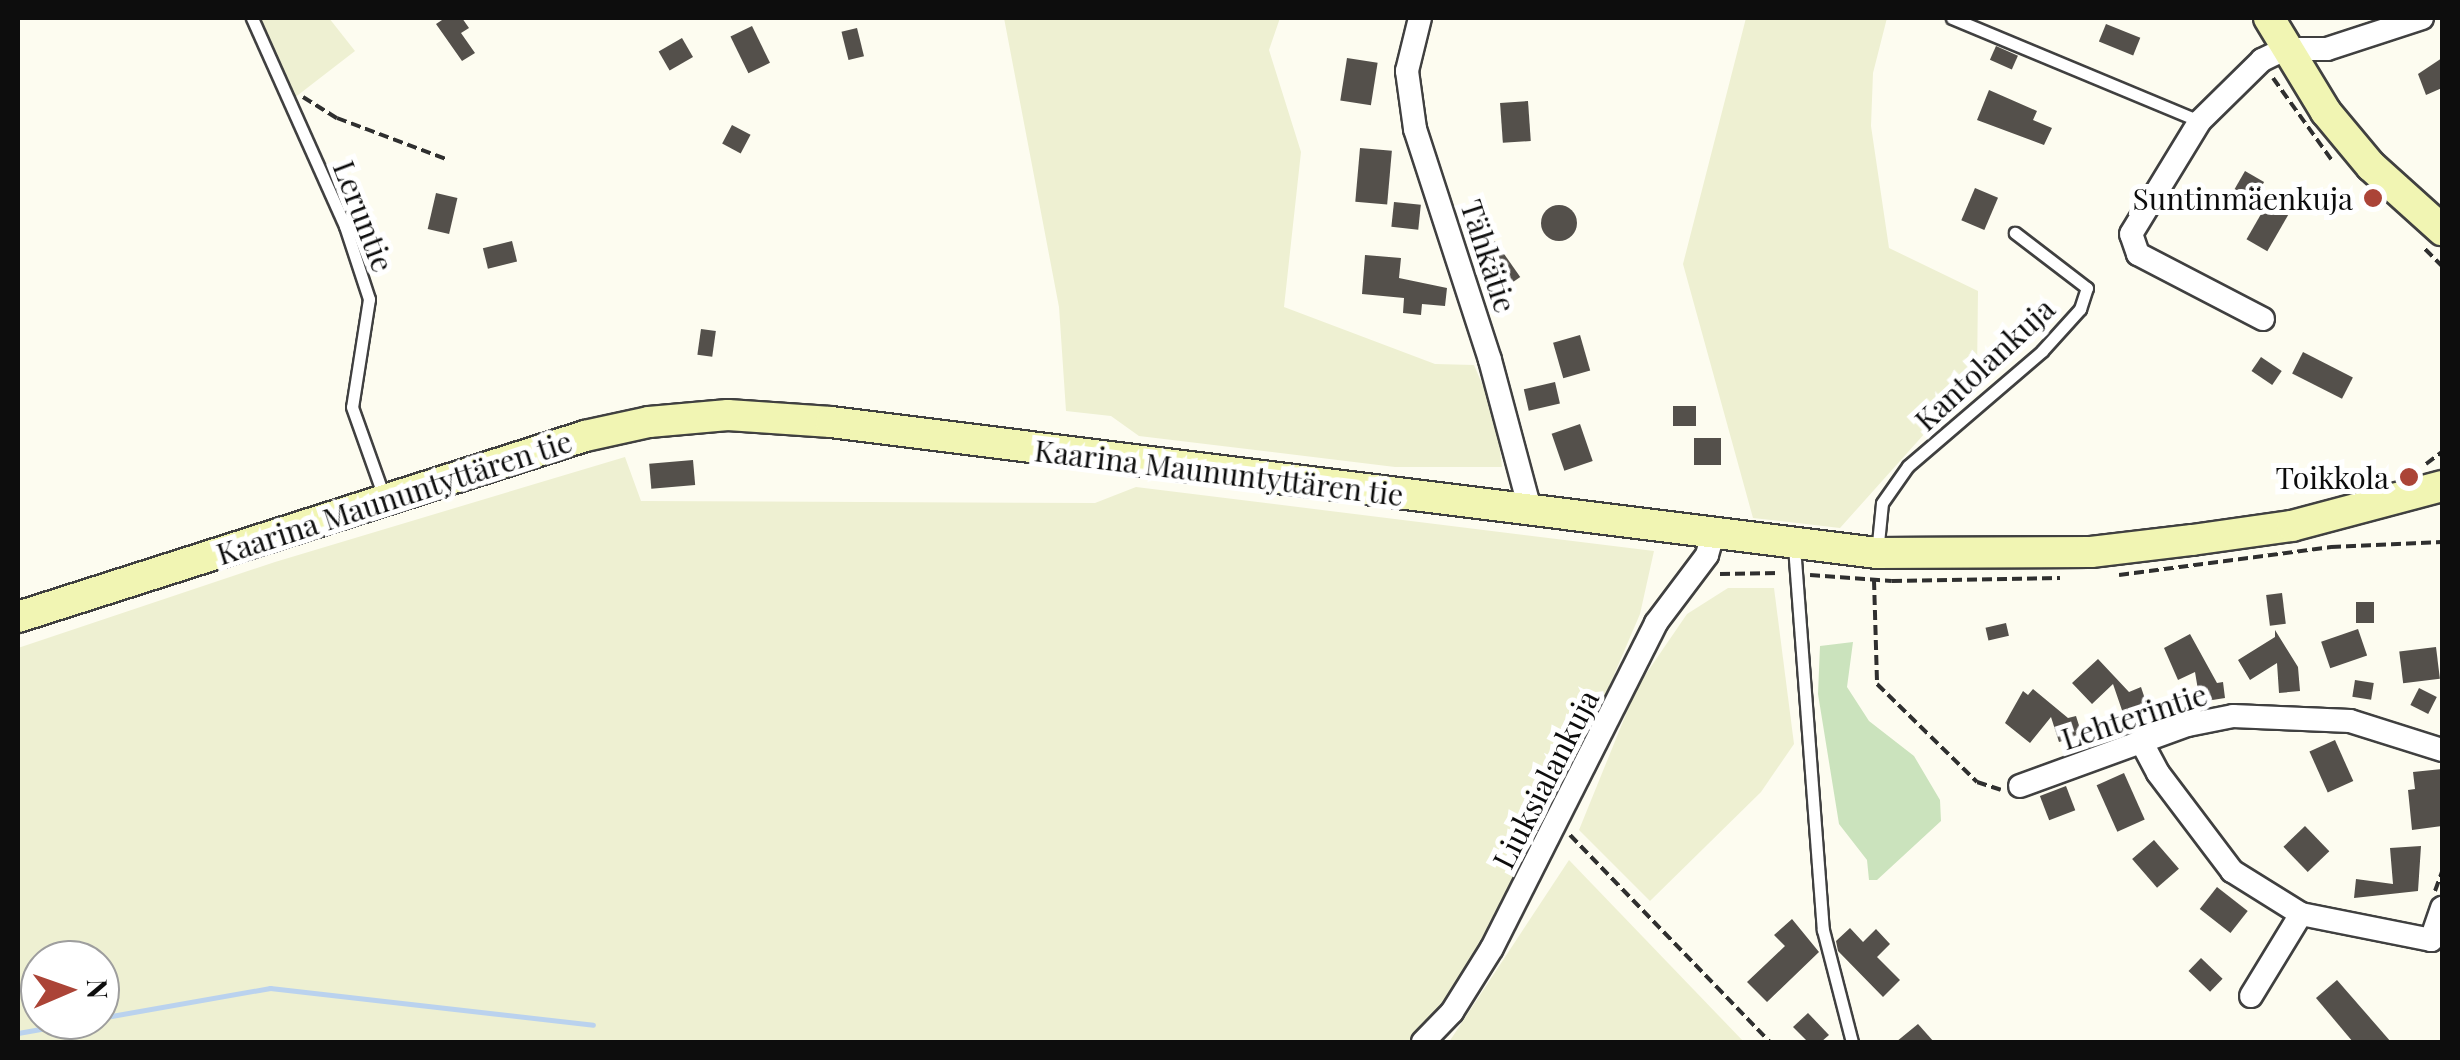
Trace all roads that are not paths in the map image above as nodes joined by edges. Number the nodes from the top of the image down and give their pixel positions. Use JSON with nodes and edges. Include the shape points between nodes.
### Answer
{"nodes":[{"id":1,"x":252,"y":18,"type":"edge"},
{"id":2,"x":1420,"y":18,"type":"edge"},
{"id":3,"x":1952,"y":18,"type":"edge"},
{"id":4,"x":2269,"y":18,"type":"edge"},
{"id":5,"x":2422,"y":18,"type":"edge"},
{"id":6,"x":2285,"y":49,"type":"junction"},
{"id":7,"x":2200,"y":121,"type":"junction"},
{"id":8,"x":2442,"y":230,"type":"edge"},
{"id":9,"x":2014,"y":234,"type":"dead end"},
{"id":10,"x":2262,"y":320,"type":"dead end"},
{"id":11,"x":2442,"y":486,"type":"edge"},
{"id":12,"x":385,"y":499,"type":"junction"},
{"id":13,"x":1531,"y":513,"type":"junction"},
{"id":14,"x":1712,"y":537,"type":"junction"},
{"id":15,"x":1794,"y":546,"type":"junction"},
{"id":16,"x":1875,"y":566,"type":"junction"},
{"id":17,"x":18,"y":617,"type":"edge"},
{"id":18,"x":2141,"y":741,"type":"junction"},
{"id":19,"x":2442,"y":750,"type":"edge"},
{"id":20,"x":2020,"y":786,"type":"road end"},
{"id":21,"x":2442,"y":908,"type":"edge"},
{"id":22,"x":2301,"y":914,"type":"junction"},
{"id":23,"x":2252,"y":996,"type":"dead end"},
{"id":24,"x":1423,"y":1042,"type":"edge"},
{"id":25,"x":1852,"y":1042,"type":"edge"}],
"edges":[{"from":1,"to":12,"type":"lane","name":"Leruntie","via":[[345,226],[368,299],[352,406]]},
{"from":2,"to":13,"type":"street","name":"Tähkätie","via":[[1407,71],[1415,129]]},
{"from":3,"to":7,"type":"lane"},
{"from":4,"to":6,"type":"main road"},
{"from":5,"to":6,"type":"street","via":[[2326,49]]},
{"from":6,"to":7,"type":"street","via":[[2262,60]]},
{"from":6,"to":8,"type":"main road","via":[[2371,166]]},
{"from":7,"to":10,"type":"street","via":[[2131,234],[2138,254]]},
{"from":9,"to":16,"type":"lane","name":"Kantolankuja","via":[[2087,288],[2080,309],[2042,352],[1908,466],[1882,504]]},
{"from":11,"to":16,"type":"main road","name":"Kaarina Maununtyttären tie","via":[[2292,526]]},
{"from":12,"to":13,"type":"main road","name":"Kaarina Maununtyttären tie","via":[[584,436],[728,415],[831,422]]},
{"from":12,"to":17,"type":"main road","name":"Kaarina Maununtyttären tie"},
{"from":13,"to":14,"type":"main road","name":"Kaarina Maununtyttären tie"},
{"from":14,"to":15,"type":"main road","name":"Kaarina Maununtyttären tie"},
{"from":14,"to":24,"type":"street","name":"Liuksialankuja","via":[[1707,555],[1656,622],[1560,824],[1452,1012]]},
{"from":15,"to":16,"type":"main road","name":"Kaarina Maununtyttären tie"},
{"from":15,"to":25,"type":"lane","via":[[1823,930]]},
{"from":18,"to":19,"type":"street","name":"Lehterintie","via":[[2188,725],[2274,714],[2380,727]]},
{"from":18,"to":20,"type":"street","name":"Lehterintie"},
{"from":18,"to":22,"type":"street","via":[[2232,871]]},
{"from":21,"to":22,"type":"street","via":[[2432,940]]},
{"from":22,"to":23,"type":"street"}]}
